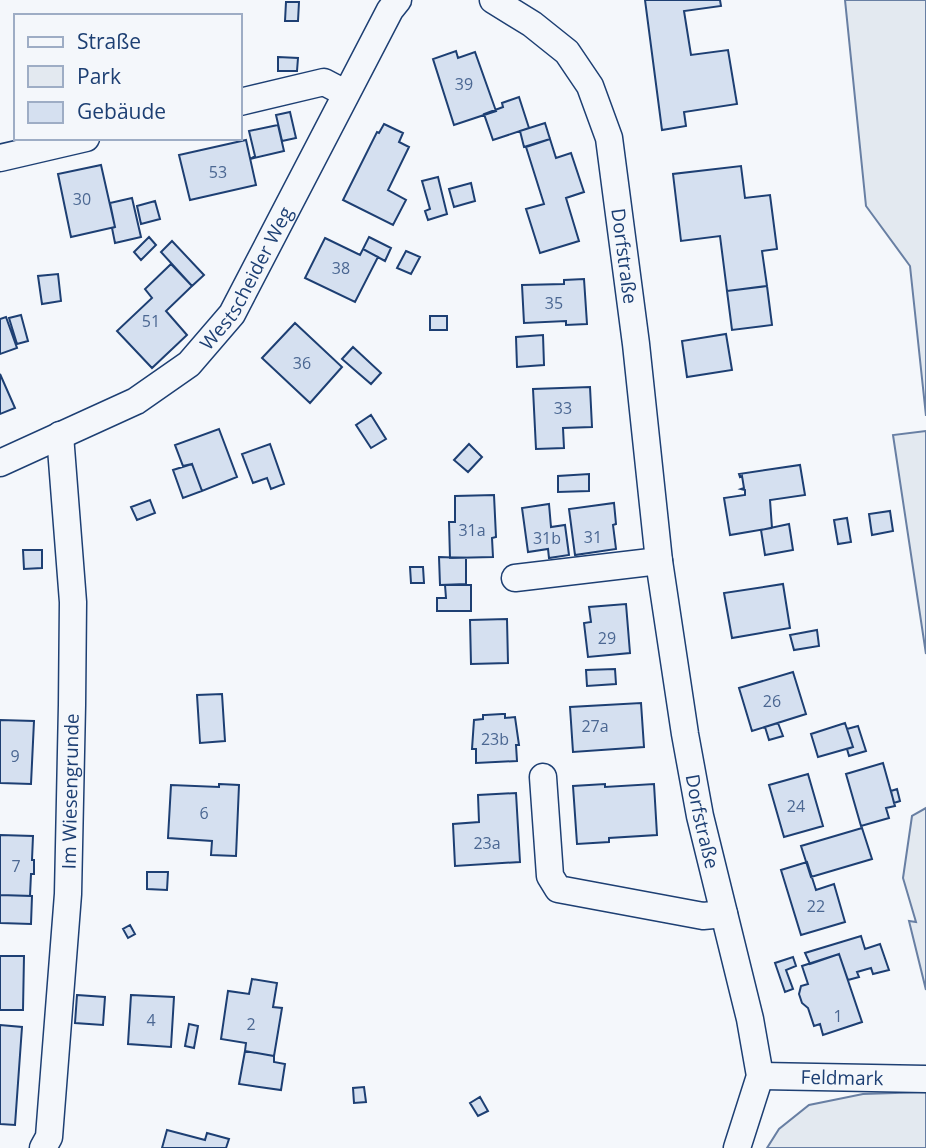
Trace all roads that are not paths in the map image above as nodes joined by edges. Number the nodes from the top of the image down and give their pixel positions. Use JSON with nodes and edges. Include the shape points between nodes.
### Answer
{"nodes":[{"id":1,"x":398,"y":0,"type":"edge"},
{"id":2,"x":493,"y":0,"type":"edge"},
{"id":3,"x":345,"y":93,"type":"junction"},
{"id":4,"x":242,"y":102,"type":"edge"},
{"id":5,"x":77,"y":140,"type":"edge"},
{"id":6,"x":0,"y":158,"type":"edge"},
{"id":7,"x":60,"y":435,"type":"junction"},
{"id":8,"x":0,"y":463,"type":"edge"},
{"id":9,"x":659,"y":561,"type":"junction"},
{"id":10,"x":515,"y":578,"type":"dead end"},
{"id":11,"x":543,"y":777,"type":"dead end"},
{"id":12,"x":724,"y":914,"type":"junction"},
{"id":13,"x":760,"y":1076,"type":"junction"},
{"id":14,"x":926,"y":1079,"type":"edge"},
{"id":15,"x":43,"y":1148,"type":"edge"},
{"id":16,"x":737,"y":1148,"type":"edge"}],
"edges":[{"from":1,"to":3,"type":"street","name":"Westscheider Weg"},
{"from":2,"to":9,"type":"street","name":"Dorfstraße","via":[[567,52],[590,86],[608,138]]},
{"from":3,"to":4,"type":"street","via":[[324,82]]},
{"from":3,"to":7,"type":"street","name":"Westscheider Weg","via":[[232,314],[189,364],[136,401]]},
{"from":5,"to":6,"type":"street"},
{"from":7,"to":8,"type":"street","name":"Westscheider Weg"},
{"from":7,"to":15,"type":"street","name":"Im Wiesengrunde","via":[[73,602],[69,881],[49,1137]]},
{"from":9,"to":10,"type":"street"},
{"from":9,"to":12,"type":"street","name":"Dorfstraße","via":[[687,748]]},
{"from":11,"to":12,"type":"street","via":[[550,876],[558,889],[703,916]]},
{"from":12,"to":13,"type":"street","name":"Dorfstraße"},
{"from":13,"to":14,"type":"street","name":"Feldmark"},
{"from":13,"to":16,"type":"street","name":"Dorfstraße"}]}
